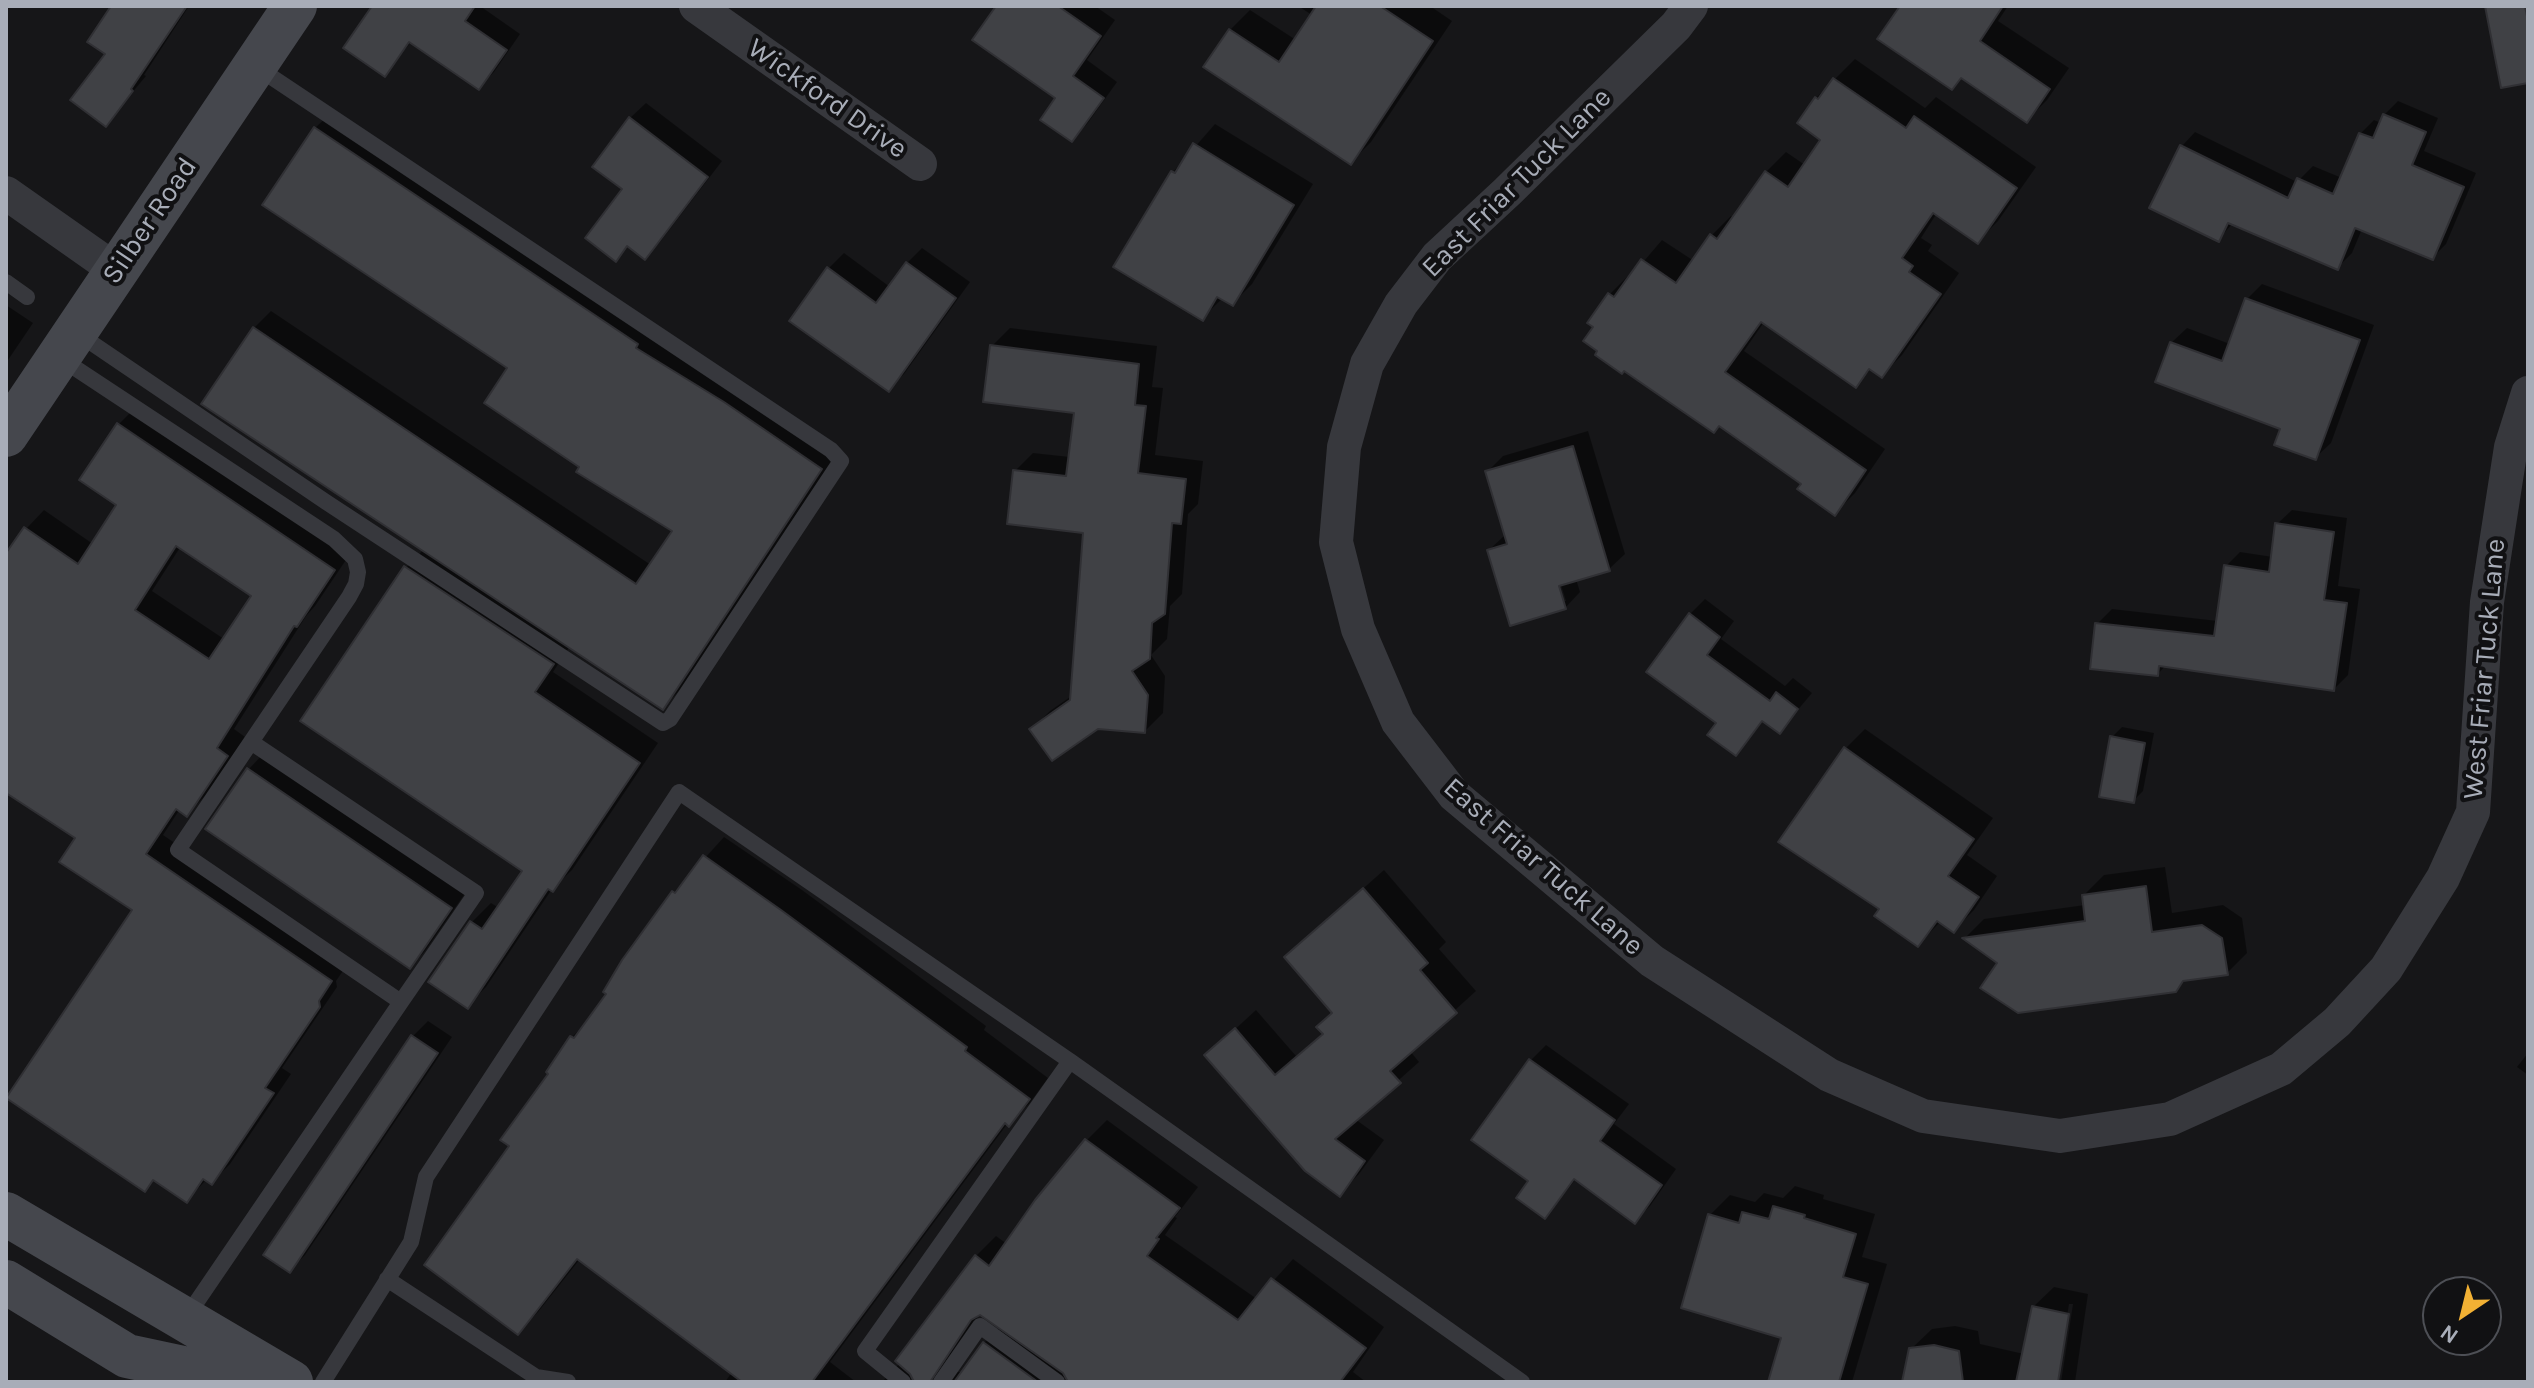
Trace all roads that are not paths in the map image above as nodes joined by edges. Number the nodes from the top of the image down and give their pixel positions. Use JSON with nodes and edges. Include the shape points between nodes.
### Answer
{"nodes":[{"id":1,"x":295,"y":6,"type":"edge"},
{"id":2,"x":696,"y":6,"type":"edge"},
{"id":3,"x":1691,"y":6,"type":"edge"},
{"id":4,"x":254,"y":65,"type":"junction"},
{"id":5,"x":920,"y":164,"type":"dead end"},
{"id":6,"x":6,"y":193,"type":"edge"},
{"id":7,"x":117,"y":271,"type":"junction"},
{"id":8,"x":6,"y":282,"type":"edge"},
{"id":9,"x":27,"y":297,"type":"dead end"},
{"id":10,"x":67,"y":344,"type":"junction"},
{"id":11,"x":2528,"y":393,"type":"edge"},
{"id":12,"x":6,"y":435,"type":"edge"},
{"id":13,"x":251,"y":742,"type":"junction"},
{"id":14,"x":401,"y":1002,"type":"junction"},
{"id":15,"x":1070,"y":1061,"type":"junction"},
{"id":16,"x":2001,"y":1127,"type":"joint"},
{"id":17,"x":6,"y":1214,"type":"edge"},
{"id":18,"x":387,"y":1279,"type":"junction"},
{"id":19,"x":6,"y":1282,"type":"edge"},
{"id":20,"x":184,"y":1321,"type":"junction"},
{"id":21,"x":249,"y":1382,"type":"edge"},
{"id":22,"x":291,"y":1382,"type":"edge"},
{"id":23,"x":323,"y":1382,"type":"edge"},
{"id":24,"x":568,"y":1382,"type":"edge"},
{"id":25,"x":903,"y":1382,"type":"edge"},
{"id":26,"x":941,"y":1382,"type":"edge"},
{"id":27,"x":1057,"y":1382,"type":"edge"},
{"id":28,"x":1522,"y":1382,"type":"edge"}],
"edges":[{"from":1,"to":4,"type":"main road","name":"Silber Road"},
{"from":2,"to":5,"type":"street","name":"Wickford Drive"},
{"from":3,"to":16,"type":"street","name":"East Friar Tuck Lane","via":[[1437,257],[1401,304],[1367,364],[1344,447],[1336,542],[1358,629],[1398,722],[1454,795],[1652,961],[1829,1075],[1923,1116]]},
{"from":4,"to":7,"type":"main road","name":"Silber Road"},
{"from":4,"to":10,"type":"lane","via":[[819,441],[841,461],[670,719],[663,723],[650,715],[326,502]]},
{"from":6,"to":7,"type":"street"},
{"from":7,"to":10,"type":"main road","name":"Silber Road"},
{"from":8,"to":9,"type":"lane"},
{"from":10,"to":12,"type":"main road","name":"Silber Road"},
{"from":10,"to":13,"type":"lane","via":[[355,559],[358,572],[349,597]]},
{"from":11,"to":16,"type":"street","name":"West Friar Tuck Lane","via":[[2511,447],[2487,602],[2473,812],[2443,878],[2386,969],[2337,1022],[2281,1069],[2170,1119],[2060,1136]]},
{"from":13,"to":14,"type":"lane","via":[[178,850]]},
{"from":13,"to":14,"type":"lane","via":[[476,893]]},
{"from":14,"to":20,"type":"lane"},
{"from":15,"to":18,"type":"lane","via":[[679,792],[426,1177],[411,1242]]},
{"from":15,"to":25,"type":"lane","via":[[865,1351]]},
{"from":15,"to":28,"type":"lane"},
{"from":17,"to":20,"type":"main road"},
{"from":18,"to":23,"type":"lane"},
{"from":18,"to":24,"type":"lane","via":[[536,1377]]},
{"from":19,"to":21,"type":"main road","via":[[127,1356]]},
{"from":20,"to":22,"type":"main road"},
{"from":26,"to":27,"type":"lane","via":[[980,1326]]}]}
